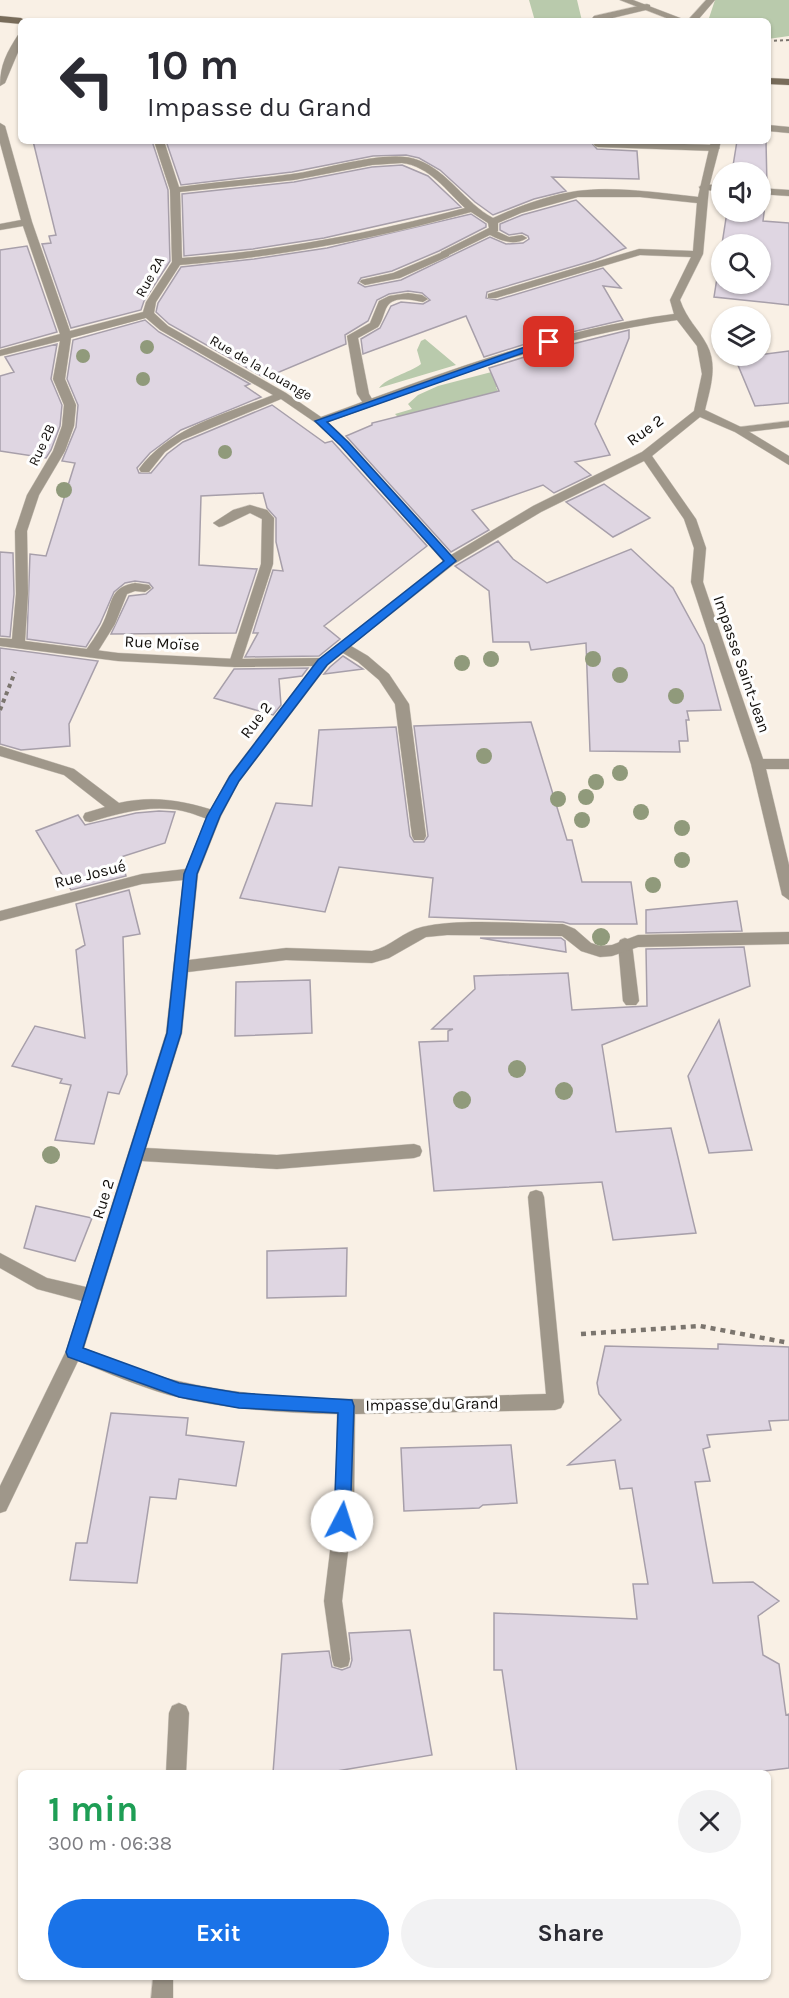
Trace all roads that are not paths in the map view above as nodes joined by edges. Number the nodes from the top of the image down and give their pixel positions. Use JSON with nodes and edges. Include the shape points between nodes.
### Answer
{"nodes":[{"id":1,"x":624,"y":0,"type":"edge"},
{"id":2,"x":655,"y":0,"type":"edge"},
{"id":3,"x":711,"y":0,"type":"edge"},
{"id":4,"x":647,"y":7,"type":"junction"},
{"id":5,"x":597,"y":18,"type":"edge"},
{"id":6,"x":675,"y":18,"type":"edge"},
{"id":7,"x":695,"y":18,"type":"edge"},
{"id":8,"x":0,"y":19,"type":"edge"},
{"id":9,"x":18,"y":21,"type":"edge"},
{"id":10,"x":18,"y":42,"type":"edge"},
{"id":11,"x":771,"y":81,"type":"edge"},
{"id":12,"x":789,"y":82,"type":"edge"},
{"id":13,"x":0,"y":83,"type":"edge"},
{"id":14,"x":0,"y":126,"type":"edge"},
{"id":15,"x":771,"y":128,"type":"edge"},
{"id":16,"x":789,"y":129,"type":"edge"},
{"id":17,"x":160,"y":144,"type":"edge"},
{"id":18,"x":598,"y":144,"type":"edge"},
{"id":19,"x":716,"y":144,"type":"edge"},
{"id":20,"x":175,"y":190,"type":"junction"},
{"id":21,"x":711,"y":192,"type":"edge"},
{"id":22,"x":771,"y":192,"type":"edge"},
{"id":23,"x":789,"y":193,"type":"edge"},
{"id":24,"x":704,"y":194,"type":"junction"},
{"id":25,"x":471,"y":209,"type":"junction"},
{"id":26,"x":27,"y":222,"type":"junction"},
{"id":27,"x":0,"y":227,"type":"edge"},
{"id":28,"x":491,"y":227,"type":"junction"},
{"id":29,"x":522,"y":238,"type":"dead end"},
{"id":30,"x":698,"y":254,"type":"junction"},
{"id":31,"x":177,"y":262,"type":"junction"},
{"id":32,"x":365,"y":282,"type":"dead end"},
{"id":33,"x":492,"y":296,"type":"dead end"},
{"id":34,"x":423,"y":298,"type":"dead end"},
{"id":35,"x":148,"y":314,"type":"junction"},
{"id":36,"x":680,"y":316,"type":"junction"},
{"id":37,"x":66,"y":336,"type":"junction"},
{"id":38,"x":0,"y":353,"type":"edge"},
{"id":39,"x":282,"y":395,"type":"junction"},
{"id":40,"x":369,"y":404,"type":"junction"},
{"id":41,"x":699,"y":412,"type":"junction"},
{"id":42,"x":320,"y":421,"type":"junction"},
{"id":43,"x":789,"y":424,"type":"edge"},
{"id":44,"x":739,"y":429,"type":"junction"},
{"id":45,"x":646,"y":455,"type":"junction"},
{"id":46,"x":789,"y":461,"type":"edge"},
{"id":47,"x":145,"y":469,"type":"dead end"},
{"id":48,"x":219,"y":523,"type":"dead end"},
{"id":49,"x":450,"y":561,"type":"junction"},
{"id":50,"x":145,"y":588,"type":"dead end"},
{"id":51,"x":0,"y":642,"type":"edge"},
{"id":52,"x":18,"y":644,"type":"junction"},
{"id":53,"x":342,"y":647,"type":"junction"},
{"id":54,"x":90,"y":653,"type":"junction"},
{"id":55,"x":322,"y":662,"type":"junction"},
{"id":56,"x":235,"y":663,"type":"junction"},
{"id":57,"x":0,"y":751,"type":"edge"},
{"id":58,"x":758,"y":764,"type":"junction"},
{"id":59,"x":789,"y":764,"type":"edge"},
{"id":60,"x":115,"y":808,"type":"junction"},
{"id":61,"x":214,"y":816,"type":"junction"},
{"id":62,"x":90,"y":817,"type":"dead end"},
{"id":63,"x":419,"y":836,"type":"dead end"},
{"id":64,"x":191,"y":874,"type":"junction"},
{"id":65,"x":789,"y":895,"type":"edge"},
{"id":66,"x":0,"y":916,"type":"edge"},
{"id":67,"x":789,"y":938,"type":"edge"},
{"id":68,"x":625,"y":944,"type":"junction"},
{"id":69,"x":181,"y":967,"type":"junction"},
{"id":70,"x":632,"y":1001,"type":"dead end"},
{"id":71,"x":414,"y":1151,"type":"dead end"},
{"id":72,"x":136,"y":1154,"type":"junction"},
{"id":73,"x":536,"y":1197,"type":"dead end"},
{"id":74,"x":0,"y":1260,"type":"edge"},
{"id":75,"x":92,"y":1296,"type":"junction"},
{"id":76,"x":74,"y":1352,"type":"junction"},
{"id":77,"x":346,"y":1406,"type":"junction"},
{"id":78,"x":0,"y":1505,"type":"edge"},
{"id":79,"x":341,"y":1659,"type":"dead end"},
{"id":80,"x":179,"y":1713,"type":"dead end"},
{"id":81,"x":176,"y":1770,"type":"edge"},
{"id":82,"x":164,"y":1980,"type":"edge"},
{"id":83,"x":162,"y":1998,"type":"edge"}],
"edges":[{"from":1,"to":4,"type":"street"},
{"from":2,"to":4,"type":"street"},
{"from":3,"to":7,"type":"street"},
{"from":4,"to":5,"type":"street"},
{"from":4,"to":6,"type":"street"},
{"from":8,"to":9,"type":"street"},
{"from":10,"to":13,"type":"street"},
{"from":11,"to":12,"type":"street"},
{"from":14,"to":26,"type":"street","name":"Rue 2B"},
{"from":15,"to":16,"type":"street"},
{"from":17,"to":20,"type":"street","name":"Rue 2A"},
{"from":18,"to":19,"type":"street"},
{"from":19,"to":24,"type":"street"},
{"from":20,"to":25,"type":"street","via":[[404,160],[440,180]]},
{"from":20,"to":31,"type":"street","name":"Rue 2A"},
{"from":21,"to":24,"type":"street"},
{"from":22,"to":23,"type":"street"},
{"from":24,"to":28,"type":"street","via":[[578,194],[518,211]]},
{"from":24,"to":30,"type":"street"},
{"from":25,"to":28,"type":"street"},
{"from":25,"to":31,"type":"street","via":[[328,244]]},
{"from":26,"to":27,"type":"street"},
{"from":26,"to":37,"type":"street","name":"Rue 2B"},
{"from":28,"to":29,"type":"street","via":[[507,240]]},
{"from":28,"to":32,"type":"street","via":[[396,276]]},
{"from":30,"to":33,"type":"street","via":[[639,252]]},
{"from":30,"to":36,"type":"street","via":[[675,300]]},
{"from":31,"to":35,"type":"street","name":"Rue 2A","via":[[151,302]]},
{"from":34,"to":40,"type":"street","via":[[388,299],[383,303],[380,321],[352,336],[363,393]]},
{"from":35,"to":37,"type":"street","name":"Rue 2A"},
{"from":35,"to":39,"type":"street","name":"Rue de la Louange","via":[[164,328]]},
{"from":36,"to":40,"type":"street","via":[[634,321],[549,342]]},
{"from":36,"to":41,"type":"street","via":[[702,346],[708,374]]},
{"from":37,"to":38,"type":"street","name":"Rue 2A"},
{"from":37,"to":52,"type":"street","name":"Rue 2B","via":[[59,379],[70,405],[68,426],[59,451],[33,495],[21,531]]},
{"from":39,"to":42,"type":"street","name":"Rue de la Louange"},
{"from":39,"to":47,"type":"street","via":[[178,438]]},
{"from":40,"to":42,"type":"street"},
{"from":41,"to":44,"type":"street"},
{"from":41,"to":45,"type":"street","name":"Rue 2"},
{"from":42,"to":49,"type":"street","name":"Rue de la Louange"},
{"from":43,"to":44,"type":"street"},
{"from":44,"to":46,"type":"street"},
{"from":45,"to":49,"type":"street","name":"Rue 2","via":[[537,509]]},
{"from":45,"to":58,"type":"street","name":"Impasse Saint-Jean","via":[[690,519],[700,548],[697,582]]},
{"from":48,"to":56,"type":"street","via":[[246,509],[258,510],[268,518],[267,564]]},
{"from":49,"to":53,"type":"street","name":"Rue 2"},
{"from":50,"to":54,"type":"street","via":[[128,588],[120,594],[110,621]]},
{"from":51,"to":52,"type":"street","name":"Rue Moïse"},
{"from":52,"to":54,"type":"street","name":"Rue Moïse"},
{"from":53,"to":55,"type":"street","name":"Rue 2"},
{"from":53,"to":63,"type":"street","via":[[384,678],[402,704]]},
{"from":54,"to":56,"type":"street","name":"Rue Moïse"},
{"from":55,"to":56,"type":"street","name":"Rue Moïse"},
{"from":55,"to":61,"type":"street","name":"Rue 2","via":[[234,779]]},
{"from":57,"to":60,"type":"street","via":[[69,772]]},
{"from":58,"to":59,"type":"street"},
{"from":58,"to":65,"type":"street","name":"Impasse Saint-Jean"},
{"from":60,"to":61,"type":"street","via":[[178,805]]},
{"from":60,"to":62,"type":"street"},
{"from":61,"to":64,"type":"street","name":"Rue 2"},
{"from":64,"to":66,"type":"street","name":"Rue Josué","via":[[142,879]]},
{"from":64,"to":69,"type":"street","name":"Rue 2"},
{"from":67,"to":68,"type":"street"},
{"from":68,"to":69,"type":"street","via":[[606,952],[588,948],[574,934],[563,930],[447,929],[423,932],[372,957],[286,954]]},
{"from":68,"to":70,"type":"street"},
{"from":69,"to":72,"type":"street","name":"Rue 2","via":[[174,1033]]},
{"from":71,"to":72,"type":"street","via":[[277,1162]]},
{"from":72,"to":75,"type":"street","name":"Rue 2"},
{"from":73,"to":77,"type":"street","name":"Impasse du Grand","via":[[555,1402]]},
{"from":74,"to":75,"type":"street","via":[[43,1284]]},
{"from":75,"to":76,"type":"street","name":"Rue 2"},
{"from":76,"to":77,"type":"street","name":"Impasse du Grand","via":[[179,1390],[239,1401]]},
{"from":76,"to":78,"type":"street","name":"Rue 2"},
{"from":77,"to":79,"type":"street","via":[[345,1502],[333,1601]]},
{"from":80,"to":81,"type":"street"},
{"from":82,"to":83,"type":"street"}]}
